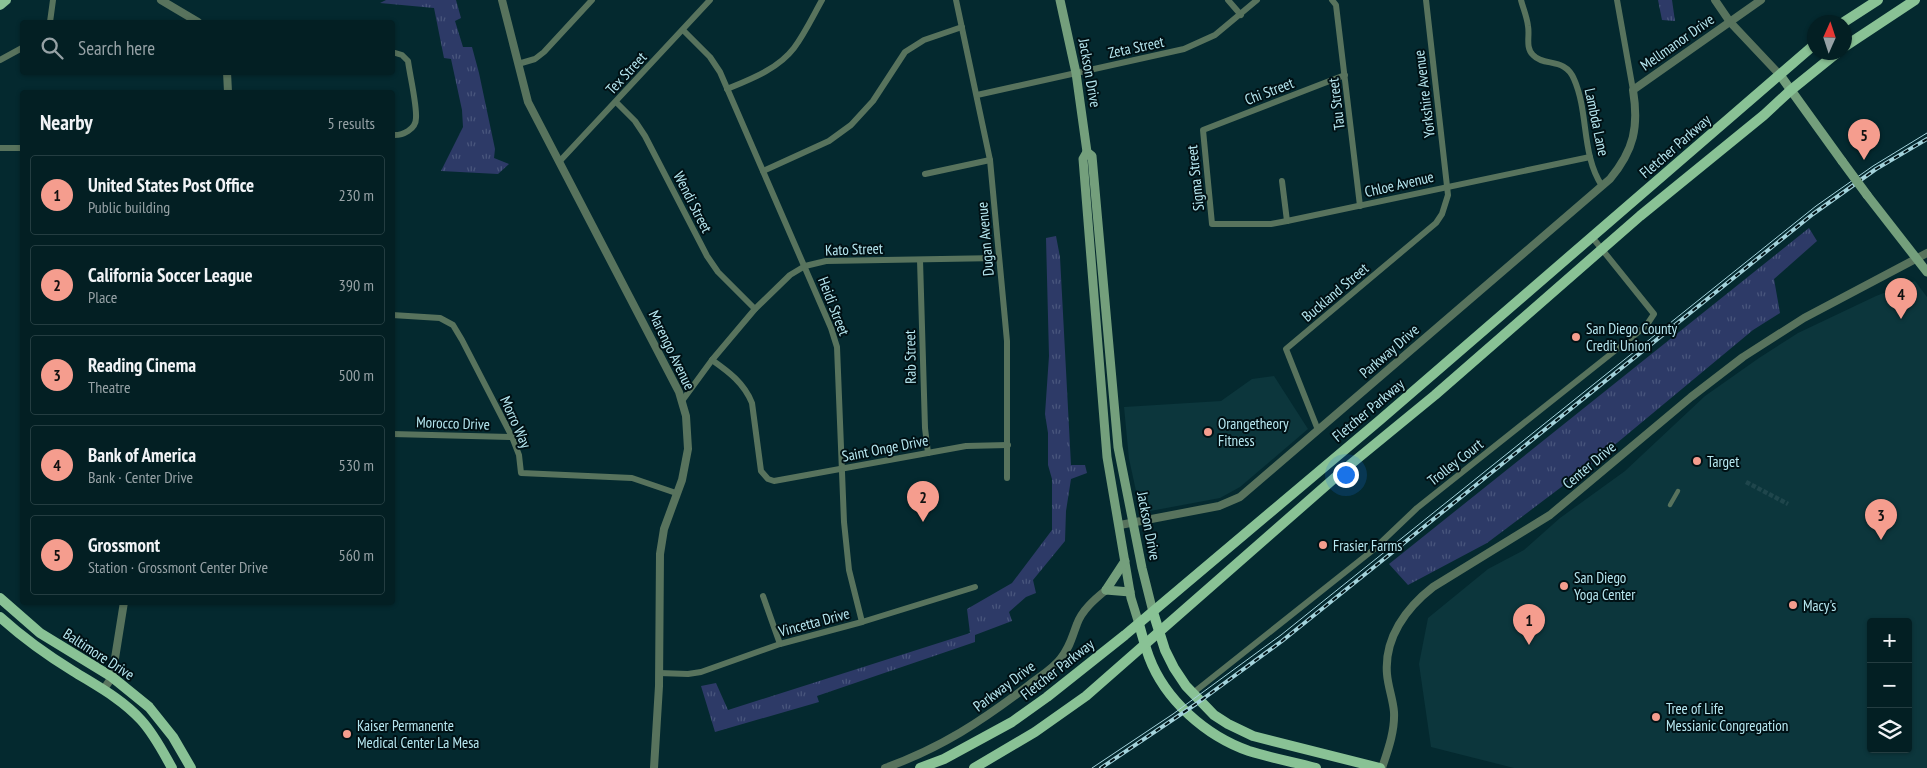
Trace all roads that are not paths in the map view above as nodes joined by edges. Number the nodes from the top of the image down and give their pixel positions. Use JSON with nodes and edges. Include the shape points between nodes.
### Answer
{"nodes":[{"id":1,"x":6,"y":0,"type":"edge"},
{"id":2,"x":53,"y":0,"type":"edge"},
{"id":3,"x":161,"y":0,"type":"edge"},
{"id":4,"x":502,"y":0,"type":"edge"},
{"id":5,"x":592,"y":0,"type":"edge"},
{"id":6,"x":710,"y":0,"type":"edge"},
{"id":7,"x":822,"y":0,"type":"edge"},
{"id":8,"x":956,"y":0,"type":"edge"},
{"id":9,"x":1060,"y":0,"type":"edge"},
{"id":10,"x":1228,"y":0,"type":"edge"},
{"id":11,"x":1257,"y":0,"type":"edge"},
{"id":12,"x":1332,"y":0,"type":"edge"},
{"id":13,"x":1426,"y":0,"type":"edge"},
{"id":14,"x":1520,"y":0,"type":"edge"},
{"id":15,"x":1616,"y":0,"type":"edge"},
{"id":16,"x":1715,"y":0,"type":"edge"},
{"id":17,"x":1762,"y":0,"type":"edge"},
{"id":18,"x":1878,"y":0,"type":"edge"},
{"id":19,"x":1915,"y":0,"type":"edge"},
{"id":20,"x":0,"y":5,"type":"edge"},
{"id":21,"x":1241,"y":15,"type":"junction"},
{"id":22,"x":1852,"y":17,"type":"edge"},
{"id":23,"x":50,"y":20,"type":"edge"},
{"id":24,"x":195,"y":20,"type":"edge"},
{"id":25,"x":1730,"y":22,"type":"junction"},
{"id":26,"x":962,"y":27,"type":"junction"},
{"id":27,"x":683,"y":30,"type":"junction"},
{"id":28,"x":1852,"y":42,"type":"edge"},
{"id":29,"x":20,"y":49,"type":"edge"},
{"id":30,"x":1807,"y":51,"type":"edge"},
{"id":31,"x":395,"y":53,"type":"edge"},
{"id":32,"x":0,"y":60,"type":"edge"},
{"id":33,"x":1828,"y":60,"type":"edge"},
{"id":34,"x":518,"y":64,"type":"junction"},
{"id":35,"x":1076,"y":73,"type":"junction"},
{"id":36,"x":1345,"y":74,"type":"junction"},
{"id":37,"x":228,"y":75,"type":"edge"},
{"id":38,"x":1780,"y":75,"type":"junction"},
{"id":39,"x":727,"y":89,"type":"junction"},
{"id":40,"x":228,"y":90,"type":"edge"},
{"id":41,"x":1633,"y":90,"type":"junction"},
{"id":42,"x":1791,"y":90,"type":"junction"},
{"id":43,"x":976,"y":94,"type":"junction"},
{"id":44,"x":616,"y":102,"type":"junction"},
{"id":45,"x":1203,"y":130,"type":"joint"},
{"id":46,"x":395,"y":135,"type":"edge"},
{"id":47,"x":0,"y":148,"type":"edge"},
{"id":48,"x":20,"y":148,"type":"edge"},
{"id":49,"x":1087,"y":152,"type":"junction"},
{"id":50,"x":1590,"y":157,"type":"junction"},
{"id":51,"x":990,"y":160,"type":"junction"},
{"id":52,"x":559,"y":162,"type":"junction"},
{"id":53,"x":763,"y":171,"type":"junction"},
{"id":54,"x":925,"y":174,"type":"dead end"},
{"id":55,"x":1282,"y":180,"type":"dead end"},
{"id":56,"x":1448,"y":186,"type":"junction"},
{"id":57,"x":1602,"y":186,"type":"junction"},
{"id":58,"x":1360,"y":206,"type":"junction"},
{"id":59,"x":1287,"y":222,"type":"junction"},
{"id":60,"x":1212,"y":224,"type":"joint"},
{"id":61,"x":1592,"y":237,"type":"junction"},
{"id":62,"x":1602,"y":250,"type":"junction"},
{"id":63,"x":1927,"y":253,"type":"edge"},
{"id":64,"x":999,"y":258,"type":"junction"},
{"id":65,"x":1917,"y":259,"type":"junction"},
{"id":66,"x":920,"y":260,"type":"junction"},
{"id":67,"x":805,"y":266,"type":"junction"},
{"id":68,"x":1927,"y":272,"type":"edge"},
{"id":69,"x":755,"y":309,"type":"junction"},
{"id":70,"x":395,"y":314,"type":"edge"},
{"id":71,"x":712,"y":360,"type":"junction"},
{"id":72,"x":682,"y":400,"type":"junction"},
{"id":73,"x":1318,"y":430,"type":"junction"},
{"id":74,"x":395,"y":434,"type":"edge"},
{"id":75,"x":512,"y":437,"type":"junction"},
{"id":76,"x":1008,"y":446,"type":"junction"},
{"id":77,"x":928,"y":453,"type":"junction"},
{"id":78,"x":840,"y":470,"type":"junction"},
{"id":79,"x":1007,"y":478,"type":"dead end"},
{"id":80,"x":1678,"y":491,"type":"dead end"},
{"id":81,"x":676,"y":493,"type":"junction"},
{"id":82,"x":1670,"y":505,"type":"dead end"},
{"id":83,"x":1134,"y":523,"type":"junction"},
{"id":84,"x":1120,"y":525,"type":"junction"},
{"id":85,"x":1125,"y":561,"type":"junction"},
{"id":86,"x":975,"y":587,"type":"dead end"},
{"id":87,"x":1106,"y":590,"type":"junction"},
{"id":88,"x":1130,"y":592,"type":"junction"},
{"id":89,"x":763,"y":596,"type":"dead end"},
{"id":90,"x":0,"y":598,"type":"edge"},
{"id":91,"x":124,"y":605,"type":"edge"},
{"id":92,"x":1153,"y":612,"type":"junction"},
{"id":93,"x":0,"y":617,"type":"edge"},
{"id":94,"x":862,"y":622,"type":"junction"},
{"id":95,"x":1139,"y":624,"type":"junction"},
{"id":96,"x":37,"y":631,"type":"junction"},
{"id":97,"x":1159,"y":631,"type":"junction"},
{"id":98,"x":29,"y":641,"type":"junction"},
{"id":99,"x":1145,"y":643,"type":"junction"},
{"id":100,"x":780,"y":644,"type":"junction"},
{"id":101,"x":659,"y":673,"type":"junction"},
{"id":102,"x":112,"y":677,"type":"junction"},
{"id":103,"x":104,"y":688,"type":"junction"},
{"id":104,"x":1193,"y":693,"type":"junction"},
{"id":105,"x":172,"y":768,"type":"edge"},
{"id":106,"x":191,"y":768,"type":"edge"},
{"id":107,"x":654,"y":768,"type":"edge"},
{"id":108,"x":885,"y":768,"type":"edge"},
{"id":109,"x":920,"y":768,"type":"edge"},
{"id":110,"x":974,"y":768,"type":"edge"},
{"id":111,"x":1316,"y":768,"type":"edge"},
{"id":112,"x":1381,"y":768,"type":"edge"}],
"edges":[{"from":1,"to":20,"type":"main road"},
{"from":2,"to":23,"type":"street"},
{"from":3,"to":24,"type":"street"},
{"from":4,"to":34,"type":"street","name":"Marengo Avenue"},
{"from":5,"to":34,"type":"street","via":[[544,52],[535,59]]},
{"from":6,"to":27,"type":"street","name":"Tex Street"},
{"from":7,"to":39,"type":"street","via":[[793,50],[773,67]]},
{"from":8,"to":26,"type":"street","name":"Dugan Avenue"},
{"from":9,"to":35,"type":"main road","name":"Jackson Drive"},
{"from":10,"to":21,"type":"street"},
{"from":11,"to":21,"type":"street","name":"Zeta Street"},
{"from":12,"to":36,"type":"street","name":"Tau Street","via":[[1336,5]]},
{"from":13,"to":56,"type":"street","name":"Yorkshire Avenue"},
{"from":14,"to":50,"type":"street","name":"Lambda Lane","via":[[1531,53],[1540,60],[1563,66],[1575,80]]},
{"from":15,"to":41,"type":"street"},
{"from":16,"to":25,"type":"street"},
{"from":17,"to":25,"type":"street","name":"Mellmanor Drive"},
{"from":18,"to":22,"type":"main road"},
{"from":19,"to":28,"type":"main road"},
{"from":21,"to":35,"type":"street","name":"Zeta Street","via":[[1215,35],[1184,49]]},
{"from":25,"to":38,"type":"street"},
{"from":25,"to":41,"type":"street","name":"Mellmanor Drive"},
{"from":26,"to":43,"type":"street","name":"Dugan Avenue"},
{"from":26,"to":53,"type":"street","via":[[924,40],[905,52],[873,102],[852,124],[829,141]]},
{"from":27,"to":39,"type":"street","name":"Heidi Street","via":[[710,57]]},
{"from":27,"to":44,"type":"street","name":"Tex Street"},
{"from":29,"to":32,"type":"street"},
{"from":30,"to":38,"type":"main road","name":"Fletcher Parkway"},
{"from":31,"to":46,"type":"street","via":[[408,61],[416,118],[409,130]]},
{"from":33,"to":42,"type":"main road","name":"Fletcher Parkway"},
{"from":34,"to":52,"type":"street","name":"Marengo Avenue","via":[[528,102]]},
{"from":35,"to":43,"type":"street","name":"Zeta Street"},
{"from":35,"to":49,"type":"main road","name":"Jackson Drive"},
{"from":36,"to":45,"type":"street","name":"Chi Street"},
{"from":36,"to":58,"type":"street","name":"Tau Street"},
{"from":37,"to":40,"type":"street"},
{"from":38,"to":42,"type":"main road"},
{"from":38,"to":61,"type":"main road","name":"Fletcher Parkway"},
{"from":39,"to":53,"type":"street","name":"Heidi Street"},
{"from":41,"to":57,"type":"street","name":"Parkway Drive","via":[[1637,112],[1630,149],[1622,165]]},
{"from":42,"to":62,"type":"main road","name":"Fletcher Parkway"},
{"from":42,"to":65,"type":"main road","bridge":true},
{"from":43,"to":51,"type":"street","name":"Dugan Avenue"},
{"from":44,"to":52,"type":"street","name":"Tex Street"},
{"from":44,"to":69,"type":"street","name":"Wendi Street","via":[[645,136],[707,256],[718,272]]},
{"from":45,"to":60,"type":"street","name":"Sigma Street"},
{"from":47,"to":48,"type":"street"},
{"from":49,"to":83,"type":"main road","name":"Jackson Drive","via":[[1092,156],[1118,447]]},
{"from":49,"to":84,"type":"main road","name":"Jackson Drive","via":[[1082,159],[1107,457]]},
{"from":50,"to":56,"type":"street","name":"Chloe Avenue"},
{"from":50,"to":57,"type":"street","name":"Lambda Lane"},
{"from":51,"to":54,"type":"street"},
{"from":51,"to":64,"type":"street","name":"Dugan Avenue"},
{"from":52,"to":72,"type":"street","name":"Marengo Avenue"},
{"from":53,"to":67,"type":"street","name":"Heidi Street"},
{"from":55,"to":59,"type":"street"},
{"from":56,"to":58,"type":"street","name":"Chloe Avenue"},
{"from":56,"to":73,"type":"street","name":"Buckland Street","via":[[1442,214],[1436,223],[1286,349]]},
{"from":57,"to":73,"type":"street","name":"Parkway Drive"},
{"from":58,"to":59,"type":"street","name":"Chloe Avenue"},
{"from":59,"to":60,"type":"street","name":"Chloe Avenue"},
{"from":61,"to":62,"type":"street","name":"Trolley Court"},
{"from":61,"to":92,"type":"main road","name":"Fletcher Parkway"},
{"from":62,"to":97,"type":"main road","name":"Fletcher Parkway"},
{"from":62,"to":104,"type":"street","name":"Trolley Court","via":[[1654,314],[1646,326],[1417,508],[1373,550]]},
{"from":63,"to":65,"type":"street","name":"Center Drive"},
{"from":64,"to":66,"type":"street","name":"Kato Street"},
{"from":64,"to":76,"type":"street","name":"Dugan Avenue","via":[[1007,341]]},
{"from":65,"to":68,"type":"main road"},
{"from":65,"to":112,"type":"street","name":"Center Drive","via":[[1804,318],[1743,357],[1550,515],[1416,600],[1397,626],[1388,653],[1387,674],[1394,720]]},
{"from":66,"to":67,"type":"street","name":"Kato Street","via":[[826,261]]},
{"from":66,"to":77,"type":"street","name":"Rab Street","via":[[924,428]]},
{"from":67,"to":69,"type":"street","name":"Kato Street","via":[[790,275]]},
{"from":67,"to":78,"type":"street","name":"Heidi Street","via":[[837,347]]},
{"from":69,"to":71,"type":"street","name":"Kato Street"},
{"from":70,"to":75,"type":"street","name":"Morro Way","via":[[440,318],[453,325]]},
{"from":71,"to":72,"type":"street","name":"Kato Street"},
{"from":71,"to":78,"type":"street","name":"Saint Onge Drive","via":[[733,374],[748,394],[761,472],[768,479],[774,481]]},
{"from":72,"to":81,"type":"street","name":"Marengo Avenue","via":[[688,449]]},
{"from":73,"to":83,"type":"street","name":"Parkway Drive","via":[[1232,502]]},
{"from":74,"to":75,"type":"street","name":"Morocco Drive"},
{"from":75,"to":81,"type":"street","name":"Morro Way","via":[[521,473],[632,478]]},
{"from":76,"to":77,"type":"street","name":"Saint Onge Drive","via":[[966,446]]},
{"from":76,"to":79,"type":"street","name":"Dugan Avenue"},
{"from":77,"to":78,"type":"street","name":"Saint Onge Drive"},
{"from":78,"to":94,"type":"street","name":"Heidi Street","via":[[849,570]]},
{"from":80,"to":82,"type":"street"},
{"from":81,"to":101,"type":"street","name":"Marengo Avenue","via":[[660,554]]},
{"from":83,"to":84,"type":"street","name":"Parkway Drive"},
{"from":83,"to":92,"type":"main road","name":"Jackson Drive"},
{"from":84,"to":85,"type":"main road","name":"Jackson Drive"},
{"from":85,"to":87,"type":"main road"},
{"from":85,"to":88,"type":"main road","name":"Jackson Drive"},
{"from":86,"to":94,"type":"street","name":"Vincetta Drive"},
{"from":87,"to":88,"type":"main road"},
{"from":87,"to":108,"type":"street","name":"Parkway Drive","via":[[1085,610],[1060,660],[989,716],[927,751]]},
{"from":88,"to":95,"type":"main road","name":"Jackson Drive"},
{"from":89,"to":100,"type":"street"},
{"from":90,"to":96,"type":"main road","name":"Baltimore Drive"},
{"from":91,"to":102,"type":"street"},
{"from":92,"to":95,"type":"main road","name":"Fletcher Parkway"},
{"from":92,"to":97,"type":"main road","name":"Jackson Drive"},
{"from":93,"to":98,"type":"main road","name":"Baltimore Drive"},
{"from":94,"to":100,"type":"street","name":"Vincetta Drive"},
{"from":95,"to":99,"type":"main road","name":"Jackson Drive"},
{"from":95,"to":109,"type":"main road","name":"Fletcher Parkway","via":[[1012,722],[952,755]]},
{"from":96,"to":98,"type":"main road"},
{"from":96,"to":102,"type":"main road","name":"Baltimore Drive"},
{"from":97,"to":99,"type":"main road","name":"Fletcher Parkway"},
{"from":97,"to":104,"type":"main road","name":"Jackson Drive","via":[[1174,668]]},
{"from":98,"to":103,"type":"main road","name":"Baltimore Drive"},
{"from":99,"to":110,"type":"main road","name":"Fletcher Parkway","via":[[1086,696],[1035,732]]},
{"from":99,"to":111,"type":"main road","name":"Jackson Drive","via":[[1149,658],[1170,695],[1204,728],[1248,750]]},
{"from":100,"to":101,"type":"street","name":"Vincetta Drive","via":[[701,672]]},
{"from":101,"to":107,"type":"street","name":"Marengo Avenue"},
{"from":102,"to":103,"type":"street"},
{"from":102,"to":106,"type":"main road","name":"Baltimore Drive","via":[[149,707]]},
{"from":103,"to":105,"type":"main road","name":"Baltimore Drive","via":[[142,721]]},
{"from":104,"to":112,"type":"main road","name":"Jackson Drive","via":[[1228,724],[1254,736]]}]}
